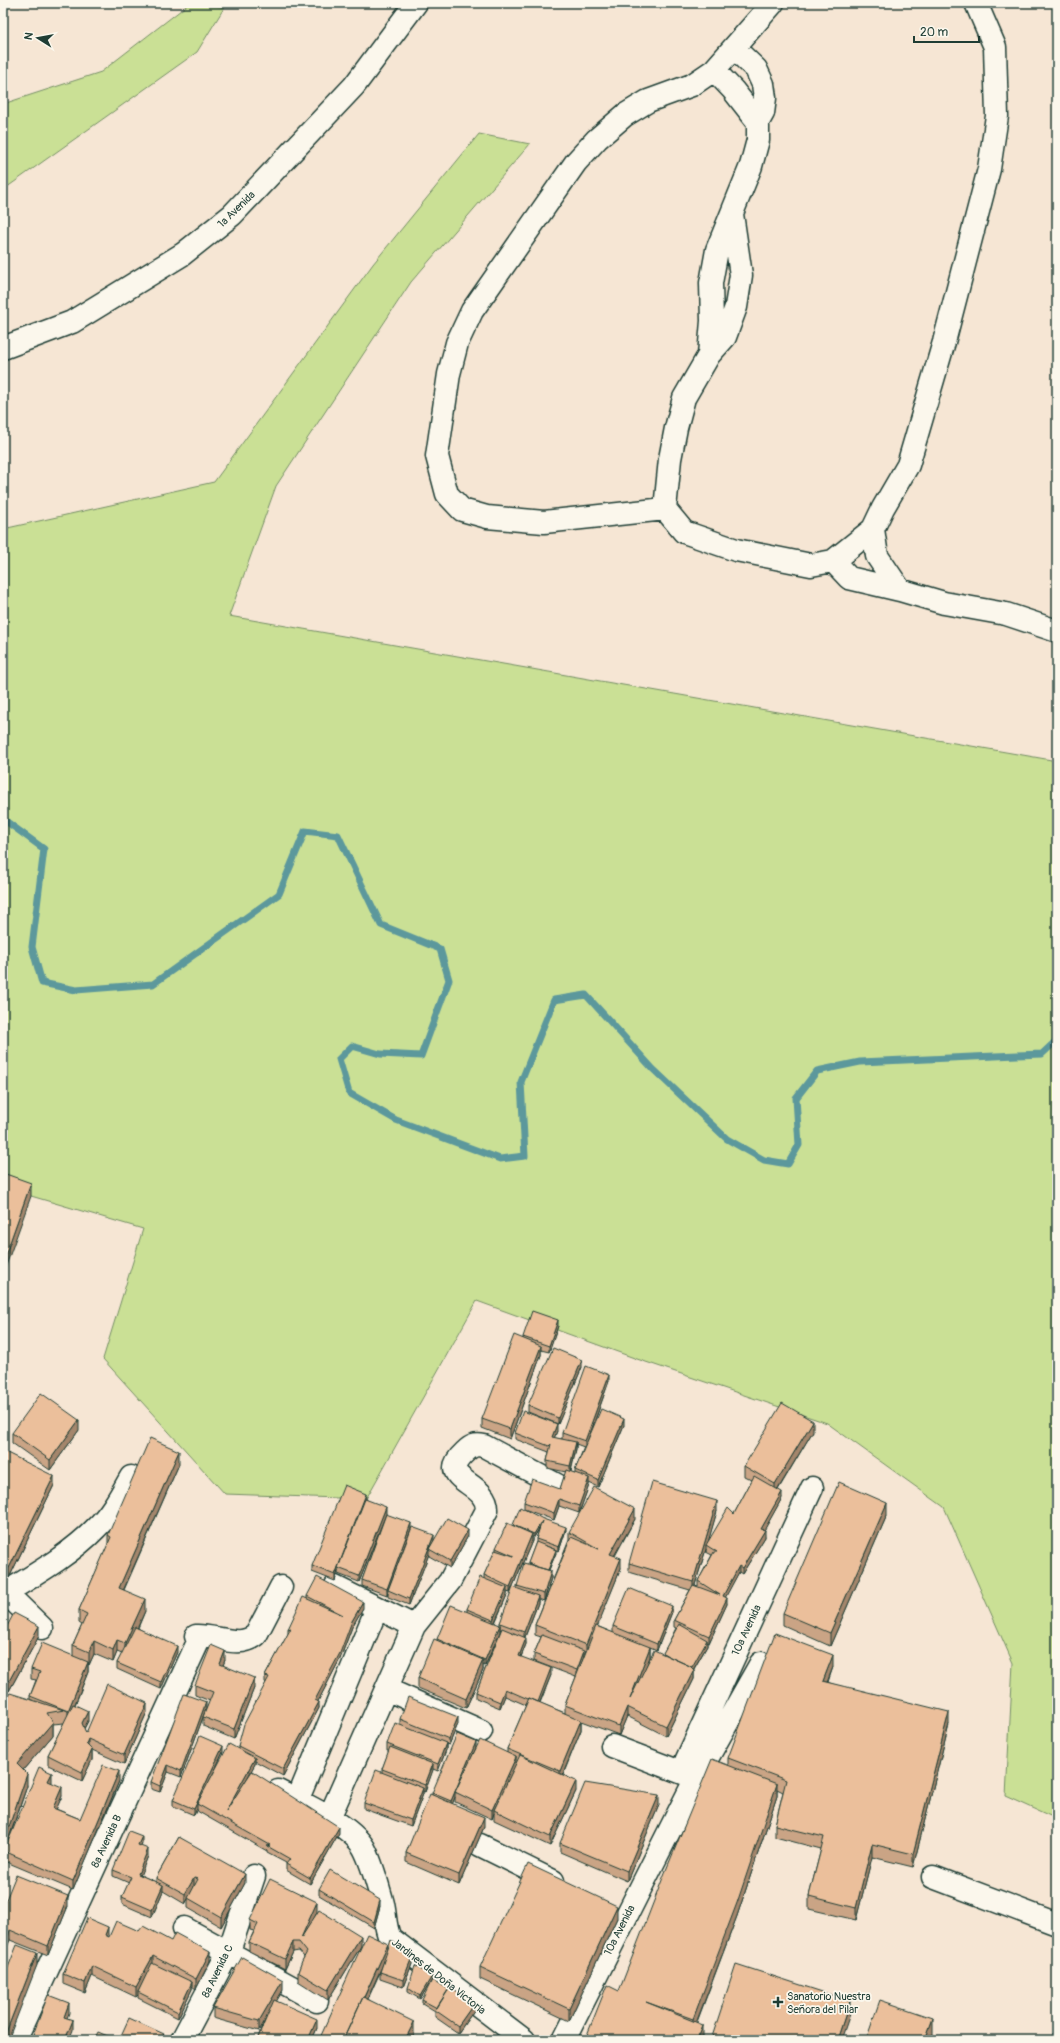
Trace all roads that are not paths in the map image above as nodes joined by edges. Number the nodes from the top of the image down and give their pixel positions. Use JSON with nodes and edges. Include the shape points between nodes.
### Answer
{"nodes":[{"id":1,"x":416,"y":3,"type":"edge"},
{"id":2,"x":773,"y":3,"type":"edge"},
{"id":3,"x":976,"y":3,"type":"edge"},
{"id":4,"x":734,"y":48,"type":"junction"},
{"id":5,"x":714,"y":70,"type":"junction"},
{"id":6,"x":758,"y":122,"type":"junction"},
{"id":7,"x":732,"y":214,"type":"junction"},
{"id":8,"x":3,"y":348,"type":"edge"},
{"id":9,"x":709,"y":355,"type":"junction"},
{"id":10,"x":665,"y":509,"type":"junction"},
{"id":11,"x":873,"y":529,"type":"junction"},
{"id":12,"x":833,"y":561,"type":"junction"},
{"id":13,"x":900,"y":590,"type":"junction"},
{"id":14,"x":1057,"y":631,"type":"edge"},
{"id":15,"x":131,"y":1477,"type":"edge"},
{"id":16,"x":557,"y":1485,"type":"dead end"},
{"id":17,"x":812,"y":1488,"type":"dead end"},
{"id":18,"x":281,"y":1587,"type":"dead end"},
{"id":19,"x":335,"y":1587,"type":"edge"},
{"id":20,"x":4,"y":1593,"type":"edge"},
{"id":21,"x":377,"y":1608,"type":"junction"},
{"id":22,"x":414,"y":1626,"type":"junction"},
{"id":23,"x":42,"y":1628,"type":"dead end"},
{"id":24,"x":761,"y":1663,"type":"dead end"},
{"id":25,"x":386,"y":1690,"type":"junction"},
{"id":26,"x":481,"y":1731,"type":"dead end"},
{"id":27,"x":612,"y":1746,"type":"dead end"},
{"id":28,"x":688,"y":1775,"type":"junction"},
{"id":29,"x":258,"y":1781,"type":"edge"},
{"id":30,"x":297,"y":1801,"type":"junction"},
{"id":31,"x":329,"y":1818,"type":"junction"},
{"id":32,"x":480,"y":1845,"type":"edge"},
{"id":33,"x":254,"y":1876,"type":"dead end"},
{"id":34,"x":933,"y":1877,"type":"dead end"},
{"id":35,"x":571,"y":1889,"type":"edge"},
{"id":36,"x":606,"y":1906,"type":"edge"},
{"id":37,"x":626,"y":1916,"type":"junction"},
{"id":38,"x":1057,"y":1924,"type":"edge"},
{"id":39,"x":184,"y":1928,"type":"dead end"},
{"id":40,"x":229,"y":1951,"type":"junction"},
{"id":41,"x":317,"y":2001,"type":"dead end"},
{"id":42,"x":482,"y":2009,"type":"junction"},
{"id":43,"x":15,"y":2040,"type":"edge"},
{"id":44,"x":182,"y":2040,"type":"edge"},
{"id":45,"x":498,"y":2040,"type":"edge"},
{"id":46,"x":524,"y":2040,"type":"edge"},
{"id":47,"x":564,"y":2040,"type":"edge"}],
"edges":[{"from":1,"to":8,"type":"street","name":"1a Avenida","via":[[354,86],[232,215],[183,254],[72,322]]},
{"from":2,"to":4,"type":"street"},
{"from":3,"to":11,"type":"street","via":[[995,47],[997,116],[989,169],[944,342],[908,465]]},
{"from":4,"to":5,"type":"street"},
{"from":4,"to":6,"type":"street","via":[[756,69],[763,84],[766,98]]},
{"from":5,"to":6,"type":"street"},
{"from":5,"to":10,"type":"street","via":[[692,85],[648,101],[625,115],[597,139],[576,162],[472,311],[457,343],[449,374],[437,456],[447,494],[462,510],[487,517],[544,522]]},
{"from":6,"to":7,"type":"street","via":[[758,140],[752,166]]},
{"from":7,"to":9,"type":"street","via":[[717,250],[711,283],[712,321]]},
{"from":7,"to":9,"type":"street","via":[[741,275],[736,308],[725,337]]},
{"from":9,"to":10,"type":"street","via":[[684,398],[670,459]]},
{"from":10,"to":12,"type":"street","via":[[684,532],[736,550],[811,565]]},
{"from":11,"to":12,"type":"street"},
{"from":11,"to":13,"type":"street","via":[[877,556]]},
{"from":12,"to":13,"type":"street","via":[[849,578]]},
{"from":13,"to":14,"type":"street","via":[[944,604],[1006,614]]},
{"from":15,"to":20,"type":"street","via":[[96,1528],[70,1551]]},
{"from":16,"to":22,"type":"street","via":[[484,1446],[471,1446],[457,1459],[454,1467],[457,1475],[483,1494],[487,1510],[450,1581]]},
{"from":17,"to":28,"type":"street","name":"10a Avenida"},
{"from":18,"to":43,"type":"street","name":"8a Avenida B","via":[[256,1636],[249,1641],[196,1636],[198,1642]]},
{"from":19,"to":21,"type":"street"},
{"from":20,"to":23,"type":"street"},
{"from":21,"to":22,"type":"street"},
{"from":21,"to":30,"type":"street"},
{"from":22,"to":25,"type":"street"},
{"from":24,"to":28,"type":"street"},
{"from":25,"to":26,"type":"street"},
{"from":25,"to":31,"type":"street"},
{"from":27,"to":28,"type":"street"},
{"from":28,"to":37,"type":"street","name":"10a Avenida"},
{"from":29,"to":30,"type":"street","name":"Jardines de Doña Victoria"},
{"from":30,"to":31,"type":"street","name":"Jardines de Doña Victoria"},
{"from":31,"to":42,"type":"street","name":"Jardines de Doña Victoria","via":[[356,1838],[364,1848],[382,1902],[390,1938]]},
{"from":32,"to":35,"type":"street"},
{"from":33,"to":40,"type":"street","name":"8a Avenida C"},
{"from":34,"to":38,"type":"street"},
{"from":36,"to":37,"type":"street"},
{"from":37,"to":47,"type":"street","name":"10a Avenida"},
{"from":39,"to":40,"type":"street"},
{"from":40,"to":41,"type":"street"},
{"from":40,"to":44,"type":"street","name":"8a Avenida C"},
{"from":42,"to":45,"type":"street","via":[[486,2022]]},
{"from":42,"to":46,"type":"street","name":"Jardines de Doña Victoria"}]}
